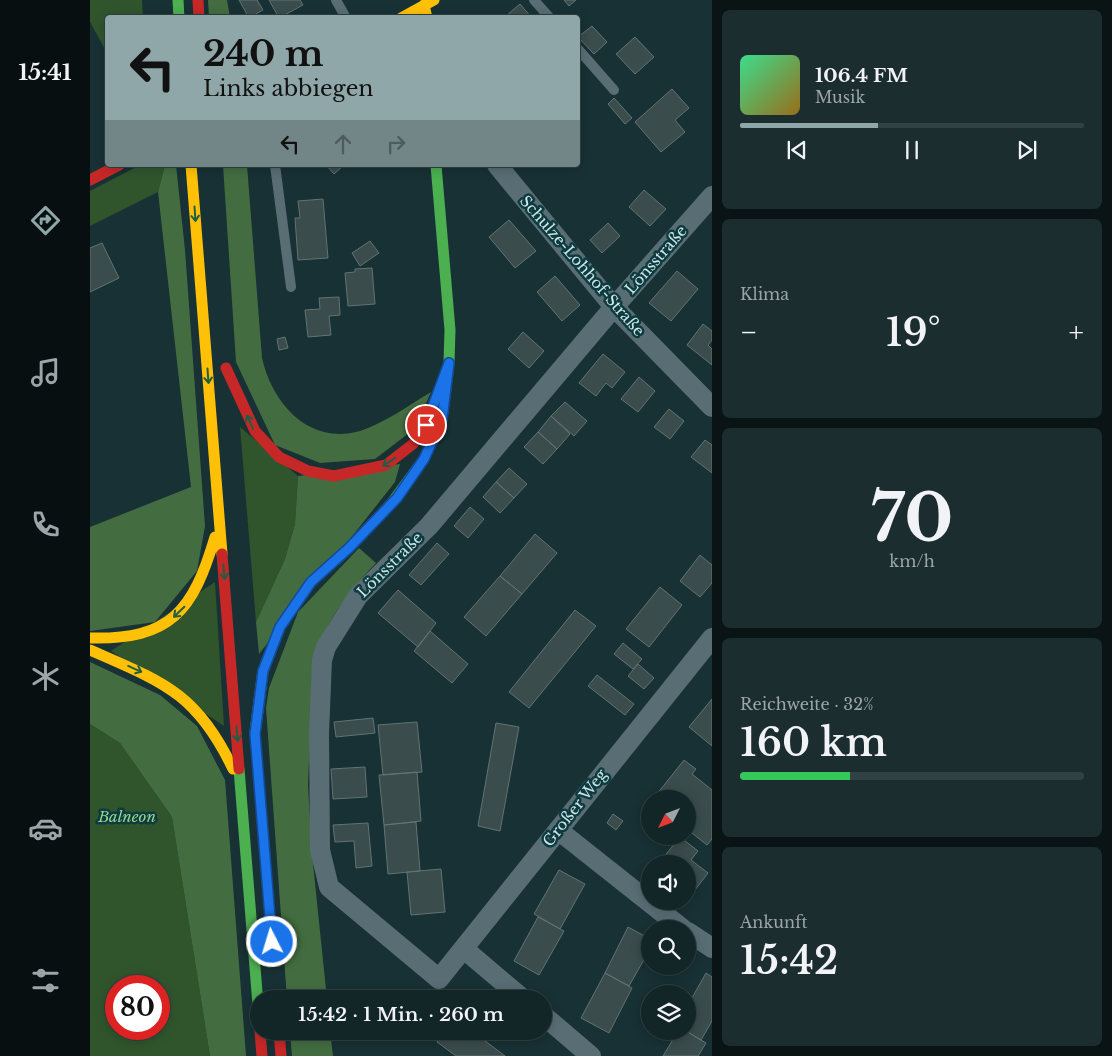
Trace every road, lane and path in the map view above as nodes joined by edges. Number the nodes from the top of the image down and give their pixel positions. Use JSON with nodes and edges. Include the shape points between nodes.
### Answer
{"nodes":[{"id":1,"x":178,"y":0,"type":"edge"},
{"id":2,"x":198,"y":0,"type":"edge"},
{"id":3,"x":336,"y":0,"type":"edge"},
{"id":4,"x":534,"y":0,"type":"edge"},
{"id":5,"x":429,"y":3,"type":"edge"},
{"id":6,"x":179,"y":15,"type":"edge"},
{"id":7,"x":199,"y":15,"type":"edge"},
{"id":8,"x":344,"y":15,"type":"edge"},
{"id":9,"x":407,"y":15,"type":"edge"},
{"id":10,"x":547,"y":15,"type":"edge"},
{"id":11,"x":580,"y":51,"type":"edge"},
{"id":12,"x":614,"y":90,"type":"dead end"},
{"id":13,"x":114,"y":167,"type":"edge"},
{"id":14,"x":192,"y":167,"type":"edge"},
{"id":15,"x":275,"y":167,"type":"edge"},
{"id":16,"x":436,"y":167,"type":"edge"},
{"id":17,"x":499,"y":167,"type":"edge"},
{"id":18,"x":90,"y":180,"type":"edge"},
{"id":19,"x":712,"y":196,"type":"edge"},
{"id":20,"x":291,"y":287,"type":"dead end"},
{"id":21,"x":614,"y":307,"type":"junction"},
{"id":22,"x":449,"y":363,"type":"junction"},
{"id":23,"x":228,"y":398,"type":"dead end"},
{"id":24,"x":712,"y":407,"type":"edge"},
{"id":25,"x":219,"y":521,"type":"junction"},
{"id":26,"x":90,"y":638,"type":"edge"},
{"id":27,"x":712,"y":640,"type":"edge"},
{"id":28,"x":90,"y":650,"type":"edge"},
{"id":29,"x":250,"y":674,"type":"dead end"},
{"id":30,"x":241,"y":790,"type":"junction"},
{"id":31,"x":558,"y":830,"type":"junction"},
{"id":32,"x":672,"y":920,"type":"edge"},
{"id":33,"x":696,"y":937,"type":"edge"},
{"id":34,"x":712,"y":948,"type":"edge"},
{"id":35,"x":464,"y":950,"type":"junction"},
{"id":36,"x":439,"y":979,"type":"joint"},
{"id":37,"x":257,"y":990,"type":"edge"},
{"id":38,"x":512,"y":990,"type":"edge"},
{"id":39,"x":552,"y":1023,"type":"edge"},
{"id":40,"x":261,"y":1040,"type":"edge"},
{"id":41,"x":280,"y":1040,"type":"edge"},
{"id":42,"x":262,"y":1056,"type":"edge"},
{"id":43,"x":281,"y":1056,"type":"edge"},
{"id":44,"x":592,"y":1056,"type":"edge"}],
"edges":[{"from":1,"to":6,"type":"main road"},
{"from":2,"to":7,"type":"main road"},
{"from":3,"to":8,"type":"lane"},
{"from":4,"to":10,"type":"lane"},
{"from":5,"to":9,"type":"main road"},
{"from":11,"to":12,"type":"lane"},
{"from":13,"to":18,"type":"main road"},
{"from":14,"to":25,"type":"main road","one_way":true},
{"from":15,"to":20,"type":"lane"},
{"from":16,"to":22,"type":"main road","via":[[450,330]]},
{"from":17,"to":21,"type":"street","name":"Schulze-Lohhof-Straße"},
{"from":19,"to":21,"type":"street","name":"Lönsstraße"},
{"from":21,"to":24,"type":"street","name":"Schulze-Lohhof-Straße"},
{"from":21,"to":36,"type":"street","name":"Lönsstraße","via":[[429,526],[358,596],[322,660],[320,850],[329,886]]},
{"from":22,"to":23,"type":"main road","one_way":true,"via":[[431,416],[413,444],[386,465],[334,476],[308,471],[279,457],[255,431],[225,363]]},
{"from":22,"to":29,"type":"main road","via":[[442,419],[424,459],[397,498],[311,582],[280,627],[263,671],[255,738]]},
{"from":25,"to":26,"type":"main road","one_way":true,"via":[[206,571],[194,595],[175,616],[145,635],[121,640]]},
{"from":25,"to":30,"type":"main road","one_way":true},
{"from":27,"to":31,"type":"street","name":"Großer Weg"},
{"from":28,"to":30,"type":"main road","one_way":true,"via":[[154,678],[181,694],[204,716],[222,741]]},
{"from":30,"to":37,"type":"main road"},
{"from":31,"to":32,"type":"street"},
{"from":31,"to":35,"type":"street","name":"Großer Weg"},
{"from":33,"to":34,"type":"street"},
{"from":35,"to":36,"type":"street","name":"Großer Weg"},
{"from":35,"to":38,"type":"street"},
{"from":39,"to":44,"type":"street"},
{"from":40,"to":42,"type":"main road"},
{"from":41,"to":43,"type":"main road"}]}
